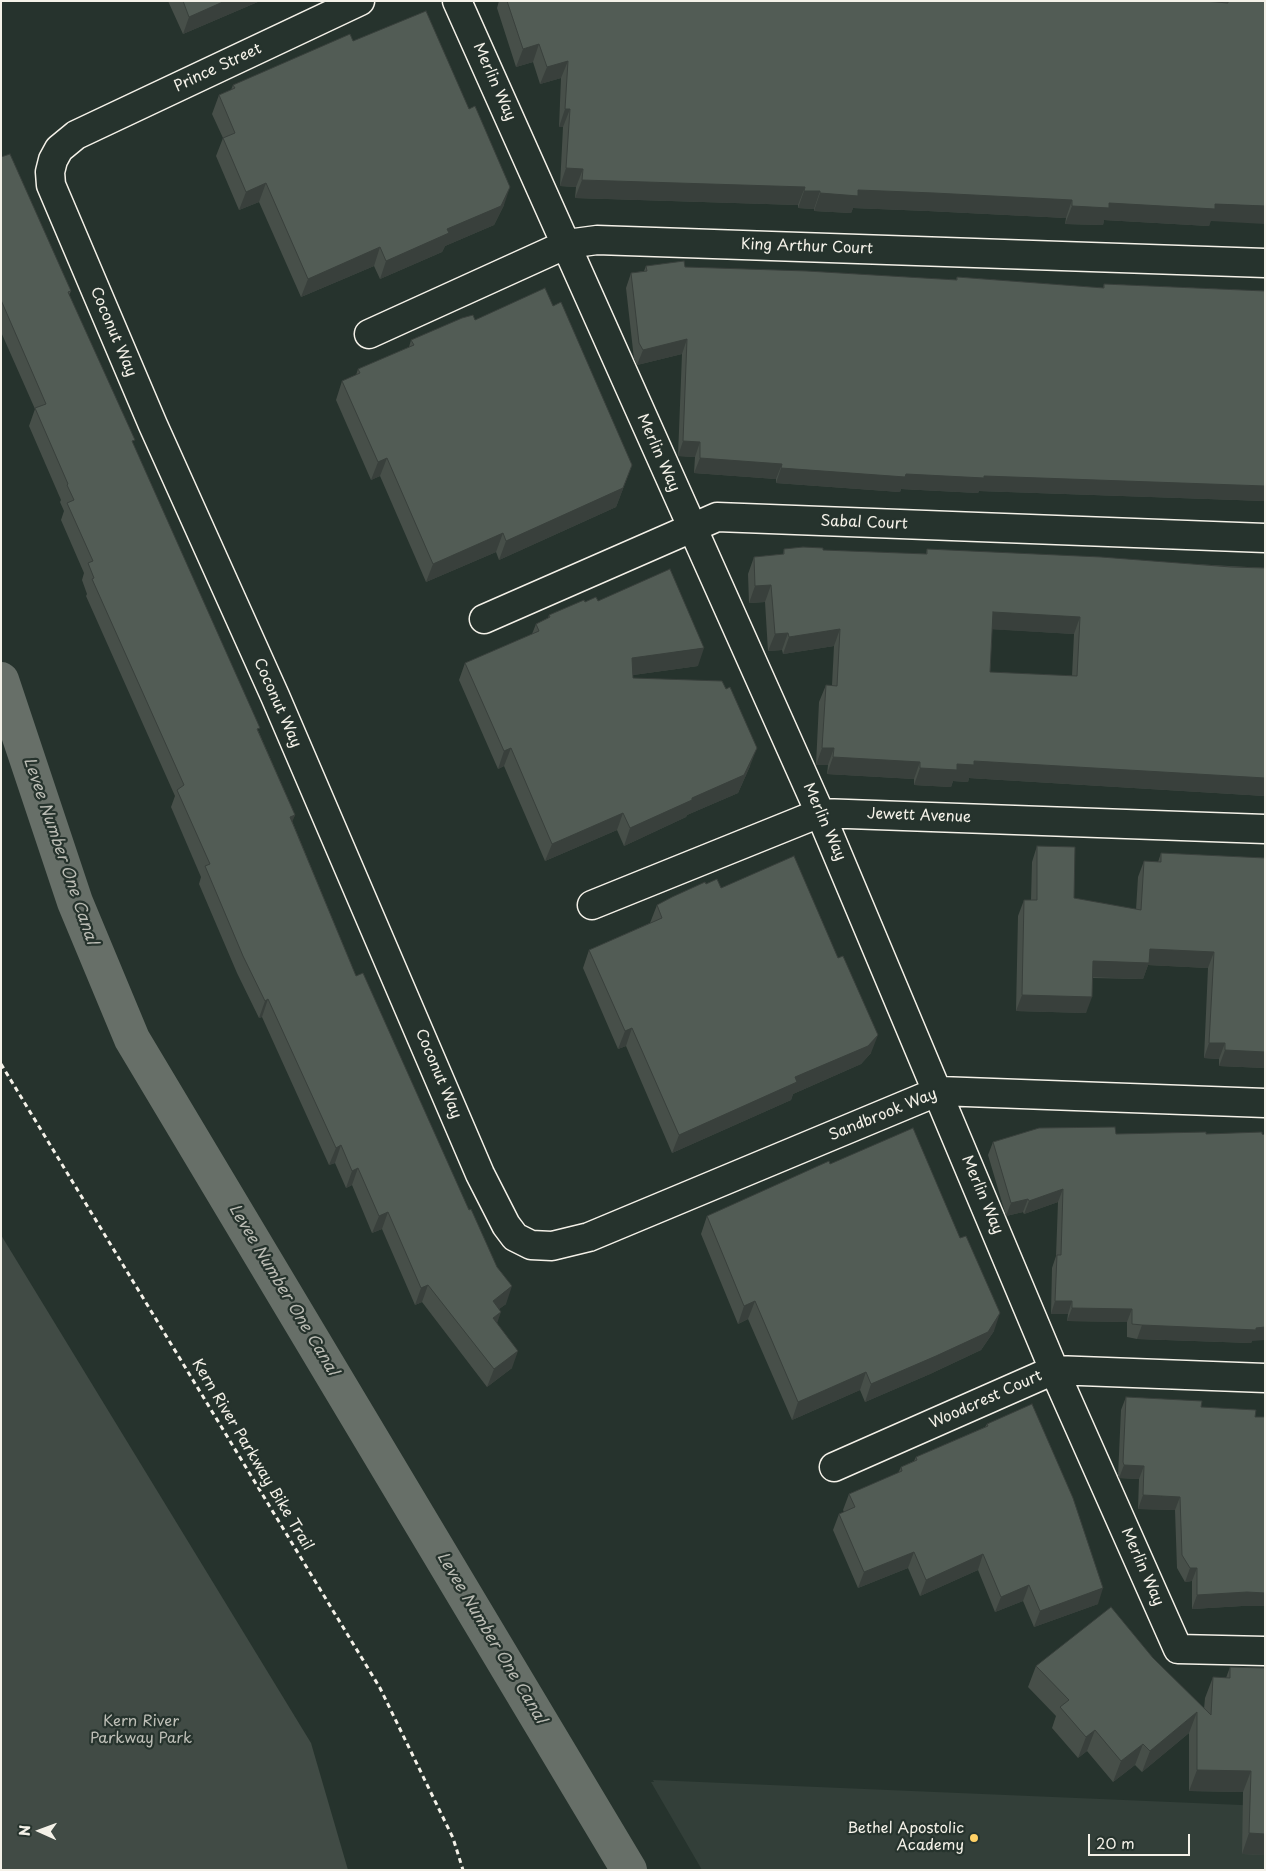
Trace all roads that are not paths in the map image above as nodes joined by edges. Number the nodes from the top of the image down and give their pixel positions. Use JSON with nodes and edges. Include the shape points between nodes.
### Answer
{"nodes":[{"id":1,"x":360,"y":1,"type":"edge"},
{"id":2,"x":457,"y":1,"type":"edge"},
{"id":3,"x":76,"y":135,"type":"joint"},
{"id":4,"x":567,"y":244,"type":"junction"},
{"id":5,"x":1265,"y":263,"type":"edge"},
{"id":6,"x":369,"y":334,"type":"dead end"},
{"id":7,"x":691,"y":527,"type":"junction"},
{"id":8,"x":1265,"y":538,"type":"edge"},
{"id":9,"x":484,"y":618,"type":"dead end"},
{"id":10,"x":820,"y":813,"type":"junction"},
{"id":11,"x":1265,"y":829,"type":"edge"},
{"id":12,"x":592,"y":905,"type":"dead end"},
{"id":13,"x":939,"y":1091,"type":"junction"},
{"id":14,"x":1265,"y":1103,"type":"edge"},
{"id":15,"x":552,"y":1246,"type":"joint"},
{"id":16,"x":1054,"y":1370,"type":"junction"},
{"id":17,"x":1265,"y":1378,"type":"edge"},
{"id":18,"x":834,"y":1467,"type":"dead end"},
{"id":19,"x":1265,"y":1651,"type":"edge"}],
"edges":[{"from":1,"to":3,"type":"street","name":"Prince Street"},
{"from":2,"to":4,"type":"street","name":"Merlin Way"},
{"from":3,"to":15,"type":"street","name":"Coconut Way","via":[[58,149],[50,172],[50,185],[492,1198],[515,1238]]},
{"from":4,"to":5,"type":"street","name":"King Arthur Court","via":[[597,240]]},
{"from":4,"to":6,"type":"street","name":"King Arthur Court"},
{"from":4,"to":7,"type":"street","name":"Merlin Way"},
{"from":7,"to":8,"type":"street","name":"Sabal Court","via":[[717,517]]},
{"from":7,"to":9,"type":"street","name":"Sabal Court"},
{"from":7,"to":10,"type":"street","name":"Merlin Way"},
{"from":10,"to":11,"type":"street","name":"Jewett Avenue"},
{"from":10,"to":12,"type":"street","name":"Jewett Avenue"},
{"from":10,"to":13,"type":"street","name":"Merlin Way"},
{"from":13,"to":14,"type":"street","name":"Sandbrook Way"},
{"from":13,"to":15,"type":"street","name":"Sandbrook Way","via":[[589,1237]]},
{"from":13,"to":16,"type":"street","name":"Merlin Way"},
{"from":16,"to":17,"type":"street","name":"Woodcrest Court"},
{"from":16,"to":18,"type":"street","name":"Woodcrest Court"},
{"from":16,"to":19,"type":"street","name":"Merlin Way","via":[[1178,1648]]}]}
